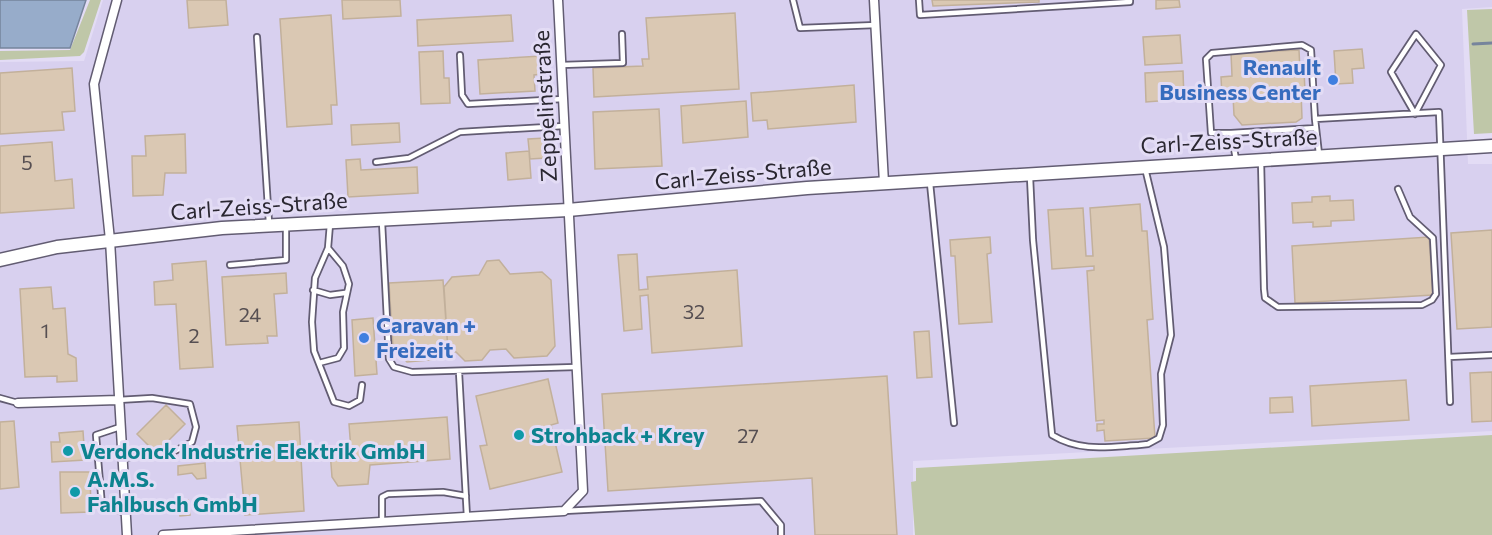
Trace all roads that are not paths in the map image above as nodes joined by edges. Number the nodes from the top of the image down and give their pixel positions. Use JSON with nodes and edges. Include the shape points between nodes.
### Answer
{"nodes":[{"id":1,"x":117,"y":0,"type":"edge"},
{"id":2,"x":558,"y":0,"type":"edge"},
{"id":3,"x":793,"y":0,"type":"edge"},
{"id":4,"x":874,"y":0,"type":"edge"},
{"id":5,"x":919,"y":0,"type":"edge"},
{"id":6,"x":1130,"y":0,"type":"edge"},
{"id":7,"x":876,"y":25,"type":"junction"},
{"id":8,"x":622,"y":34,"type":"dead end"},
{"id":9,"x":257,"y":37,"type":"dead end"},
{"id":10,"x":460,"y":55,"type":"dead end"},
{"id":11,"x":561,"y":65,"type":"junction"},
{"id":12,"x":563,"y":99,"type":"junction"},
{"id":13,"x":1414,"y":114,"type":"junction"},
{"id":14,"x":1315,"y":119,"type":"junction"},
{"id":15,"x":564,"y":126,"type":"junction"},
{"id":16,"x":1316,"y":128,"type":"junction"},
{"id":17,"x":1231,"y":132,"type":"junction"},
{"id":18,"x":1492,"y":146,"type":"edge"},
{"id":19,"x":1441,"y":149,"type":"junction"},
{"id":20,"x":1320,"y":157,"type":"junction"},
{"id":21,"x":1261,"y":161,"type":"junction"},
{"id":22,"x":376,"y":162,"type":"dead end"},
{"id":23,"x":1236,"y":162,"type":"junction"},
{"id":24,"x":1145,"y":168,"type":"junction"},
{"id":25,"x":1030,"y":174,"type":"junction"},
{"id":26,"x":930,"y":180,"type":"junction"},
{"id":27,"x":884,"y":183,"type":"junction"},
{"id":28,"x":1398,"y":189,"type":"dead end"},
{"id":29,"x":568,"y":210,"type":"junction"},
{"id":30,"x":382,"y":219,"type":"junction"},
{"id":31,"x":330,"y":221,"type":"junction"},
{"id":32,"x":286,"y":224,"type":"junction"},
{"id":33,"x":269,"y":225,"type":"junction"},
{"id":34,"x":110,"y":240,"type":"junction"},
{"id":35,"x":328,"y":248,"type":"junction"},
{"id":36,"x":0,"y":260,"type":"edge"},
{"id":37,"x":230,"y":265,"type":"dead end"},
{"id":38,"x":314,"y":290,"type":"junction"},
{"id":39,"x":345,"y":293,"type":"junction"},
{"id":40,"x":1492,"y":355,"type":"edge"},
{"id":41,"x":1449,"y":357,"type":"junction"},
{"id":42,"x":319,"y":363,"type":"junction"},
{"id":43,"x":576,"y":367,"type":"junction"},
{"id":44,"x":459,"y":372,"type":"junction"},
{"id":45,"x":362,"y":385,"type":"dead end"},
{"id":46,"x":0,"y":398,"type":"edge"},
{"id":47,"x":118,"y":400,"type":"junction"},
{"id":48,"x":1450,"y":402,"type":"dead end"},
{"id":49,"x":18,"y":403,"type":"joint"},
{"id":50,"x":954,"y":423,"type":"dead end"},
{"id":51,"x":120,"y":427,"type":"junction"},
{"id":52,"x":122,"y":458,"type":"junction"},
{"id":53,"x":466,"y":496,"type":"junction"},
{"id":54,"x":564,"y":511,"type":"junction"},
{"id":55,"x":126,"y":513,"type":"junction"},
{"id":56,"x":467,"y":517,"type":"junction"},
{"id":57,"x":382,"y":522,"type":"junction"},
{"id":58,"x":217,"y":533,"type":"edge"},
{"id":59,"x":244,"y":533,"type":"edge"},
{"id":60,"x":128,"y":535,"type":"edge"},
{"id":61,"x":163,"y":535,"type":"edge"},
{"id":62,"x":181,"y":535,"type":"edge"},
{"id":63,"x":782,"y":535,"type":"edge"}],
"edges":[{"from":1,"to":34,"type":"street","via":[[94,84]]},
{"from":2,"to":11,"type":"street","name":"Zeppelinstraße"},
{"from":3,"to":7,"type":"lane","via":[[800,28]]},
{"from":4,"to":7,"type":"street"},
{"from":5,"to":6,"type":"lane","via":[[920,15]]},
{"from":7,"to":27,"type":"street"},
{"from":8,"to":11,"type":"lane","via":[[623,63]]},
{"from":9,"to":33,"type":"lane"},
{"from":10,"to":12,"type":"lane","via":[[462,95],[468,104]]},
{"from":11,"to":12,"type":"street","name":"Zeppelinstraße"},
{"from":12,"to":15,"type":"street","name":"Zeppelinstraße"},
{"from":13,"to":13,"type":"lane","via":[[1441,65],[1416,34],[1391,72]]},
{"from":13,"to":14,"type":"lane"},
{"from":13,"to":19,"type":"lane","via":[[1439,112]]},
{"from":14,"to":16,"type":"lane"},
{"from":14,"to":17,"type":"lane","via":[[1311,50],[1302,45],[1212,53],[1206,59],[1211,133]]},
{"from":15,"to":22,"type":"lane","via":[[460,132],[409,158]]},
{"from":15,"to":29,"type":"street","name":"Zeppelinstraße"},
{"from":16,"to":17,"type":"lane"},
{"from":16,"to":20,"type":"lane"},
{"from":17,"to":23,"type":"lane"},
{"from":18,"to":19,"type":"main road","name":"Carl-Zeiss-Straße"},
{"from":19,"to":20,"type":"main road","name":"Carl-Zeiss-Straße"},
{"from":19,"to":41,"type":"lane"},
{"from":20,"to":21,"type":"main road","name":"Carl-Zeiss-Straße"},
{"from":21,"to":23,"type":"main road","name":"Carl-Zeiss-Straße"},
{"from":21,"to":28,"type":"lane","via":[[1265,298],[1278,307],[1422,305],[1432,300],[1436,294],[1433,238],[1410,217]]},
{"from":23,"to":24,"type":"main road","name":"Carl-Zeiss-Straße"},
{"from":24,"to":25,"type":"main road","name":"Carl-Zeiss-Straße"},
{"from":24,"to":25,"type":"lane","via":[[1164,247],[1171,335],[1161,374],[1163,425],[1159,438],[1148,444],[1106,448],[1084,448],[1052,435]]},
{"from":25,"to":26,"type":"main road","name":"Carl-Zeiss-Straße"},
{"from":26,"to":27,"type":"main road","name":"Carl-Zeiss-Straße"},
{"from":26,"to":50,"type":"lane"},
{"from":27,"to":29,"type":"main road","name":"Carl-Zeiss-Straße"},
{"from":29,"to":30,"type":"main road","name":"Carl-Zeiss-Straße"},
{"from":29,"to":43,"type":"street","name":"Zeppelinstraße"},
{"from":30,"to":31,"type":"main road","name":"Carl-Zeiss-Straße"},
{"from":30,"to":44,"type":"lane","via":[[389,359],[394,366],[412,372]]},
{"from":31,"to":32,"type":"main road","name":"Carl-Zeiss-Straße"},
{"from":31,"to":35,"type":"lane"},
{"from":32,"to":33,"type":"main road","name":"Carl-Zeiss-Straße"},
{"from":32,"to":37,"type":"lane","via":[[286,260]]},
{"from":33,"to":34,"type":"main road","name":"Carl-Zeiss-Straße"},
{"from":34,"to":36,"type":"main road","name":"Carl-Zeiss-Straße"},
{"from":34,"to":47,"type":"street"},
{"from":35,"to":38,"type":"lane","via":[[319,264]]},
{"from":35,"to":39,"type":"lane","via":[[343,266],[349,284]]},
{"from":38,"to":39,"type":"lane","via":[[330,295]]},
{"from":38,"to":42,"type":"lane","via":[[312,322]]},
{"from":39,"to":42,"type":"lane","via":[[344,348],[338,358]]},
{"from":40,"to":41,"type":"lane"},
{"from":41,"to":48,"type":"lane"},
{"from":42,"to":45,"type":"lane","via":[[334,402],[349,406],[360,400]]},
{"from":43,"to":44,"type":"lane"},
{"from":43,"to":54,"type":"street","name":"Zeppelinstraße","via":[[584,491]]},
{"from":44,"to":53,"type":"lane"},
{"from":46,"to":49,"type":"lane"},
{"from":47,"to":49,"type":"street"},
{"from":47,"to":51,"type":"street"},
{"from":47,"to":52,"type":"lane","via":[[190,404],[196,427],[192,442],[173,452]]},
{"from":51,"to":52,"type":"street"},
{"from":51,"to":55,"type":"lane","via":[[96,435],[97,465],[102,506]]},
{"from":52,"to":55,"type":"street"},
{"from":53,"to":56,"type":"lane"},
{"from":53,"to":57,"type":"lane","via":[[443,492],[388,494],[382,497]]},
{"from":54,"to":56,"type":"street"},
{"from":54,"to":63,"type":"lane","via":[[761,501],[781,525]]},
{"from":55,"to":60,"type":"street"},
{"from":56,"to":57,"type":"street"},
{"from":57,"to":59,"type":"street"},
{"from":58,"to":59,"type":"street"},
{"from":58,"to":62,"type":"street"},
{"from":61,"to":62,"type":"street"}]}
